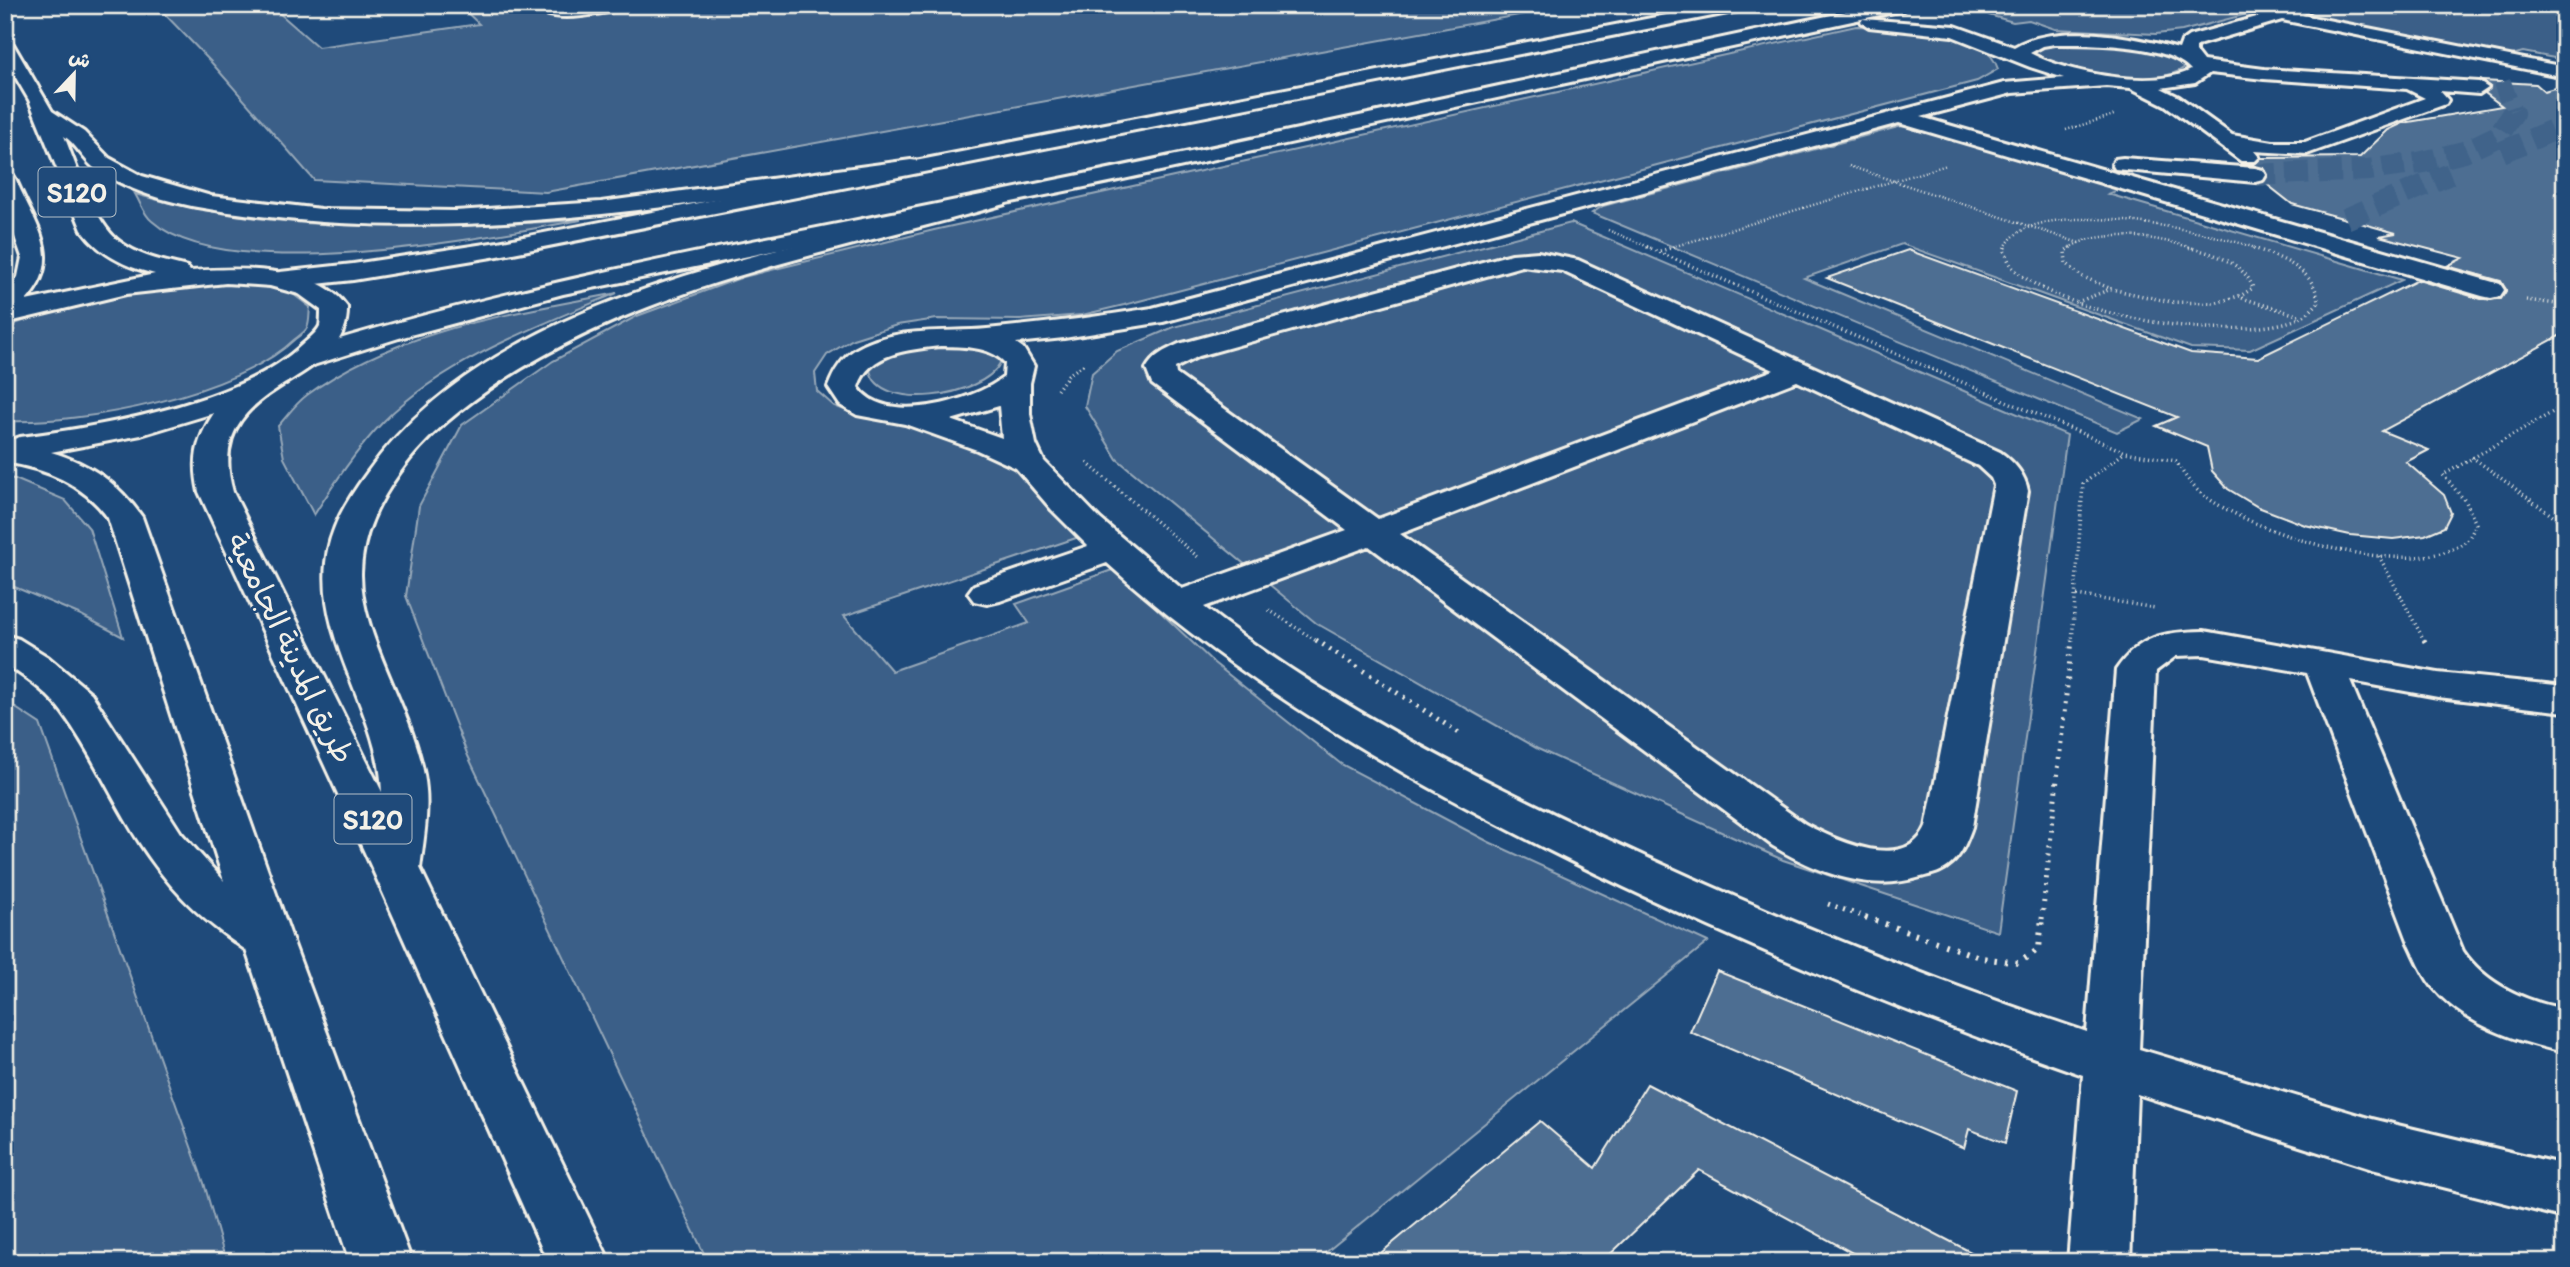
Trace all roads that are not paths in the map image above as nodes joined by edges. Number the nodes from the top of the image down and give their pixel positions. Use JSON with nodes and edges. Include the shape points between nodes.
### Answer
{"nodes":[{"id":1,"x":538,"y":5,"type":"edge"},
{"id":2,"x":619,"y":5,"type":"edge"},
{"id":3,"x":1743,"y":5,"type":"edge"},
{"id":4,"x":1903,"y":5,"type":"edge"},
{"id":5,"x":2317,"y":5,"type":"edge"},
{"id":6,"x":1960,"y":15,"type":"dead end"},
{"id":7,"x":2280,"y":15,"type":"junction"},
{"id":8,"x":1821,"y":22,"type":"junction"},
{"id":9,"x":1985,"y":24,"type":"dead end"},
{"id":10,"x":2017,"y":31,"type":"dead end"},
{"id":11,"x":2377,"y":34,"type":"junction"},
{"id":12,"x":2206,"y":35,"type":"junction"},
{"id":13,"x":2076,"y":39,"type":"junction"},
{"id":14,"x":2114,"y":41,"type":"junction"},
{"id":15,"x":5,"y":44,"type":"edge"},
{"id":16,"x":2023,"y":57,"type":"junction"},
{"id":17,"x":2196,"y":63,"type":"junction"},
{"id":18,"x":2562,"y":79,"type":"edge"},
{"id":19,"x":2107,"y":80,"type":"junction"},
{"id":20,"x":2133,"y":82,"type":"junction"},
{"id":21,"x":2387,"y":82,"type":"junction"},
{"id":22,"x":1343,"y":83,"type":"junction"},
{"id":23,"x":2011,"y":87,"type":"junction"},
{"id":24,"x":1417,"y":111,"type":"junction"},
{"id":25,"x":44,"y":114,"type":"junction"},
{"id":26,"x":1900,"y":117,"type":"junction"},
{"id":27,"x":2228,"y":141,"type":"junction"},
{"id":28,"x":1989,"y":143,"type":"junction"},
{"id":29,"x":911,"y":166,"type":"junction"},
{"id":30,"x":2086,"y":172,"type":"junction"},
{"id":31,"x":2258,"y":174,"type":"junction"},
{"id":32,"x":5,"y":180,"type":"edge"},
{"id":33,"x":997,"y":199,"type":"junction"},
{"id":34,"x":2335,"y":223,"type":"tunnel mouth"},
{"id":35,"x":2302,"y":235,"type":"junction"},
{"id":36,"x":205,"y":277,"type":"junction"},
{"id":37,"x":280,"y":280,"type":"junction"},
{"id":38,"x":2491,"y":290,"type":"dead end"},
{"id":39,"x":5,"y":306,"type":"edge"},
{"id":40,"x":5,"y":315,"type":"edge"},
{"id":41,"x":1153,"y":316,"type":"junction"},
{"id":42,"x":970,"y":339,"type":"junction"},
{"id":43,"x":304,"y":359,"type":"junction"},
{"id":44,"x":1031,"y":371,"type":"junction"},
{"id":45,"x":1798,"y":371,"type":"junction"},
{"id":46,"x":260,"y":384,"type":"junction"},
{"id":47,"x":902,"y":415,"type":"junction"},
{"id":48,"x":5,"y":450,"type":"edge"},
{"id":49,"x":1027,"y":461,"type":"junction"},
{"id":50,"x":1374,"y":532,"type":"junction"},
{"id":51,"x":1112,"y":550,"type":"junction"},
{"id":52,"x":987,"y":593,"type":"dead end"},
{"id":53,"x":1176,"y":604,"type":"junction"},
{"id":54,"x":5,"y":647,"type":"edge"},
{"id":55,"x":2324,"y":666,"type":"junction"},
{"id":56,"x":2565,"y":699,"type":"edge"},
{"id":57,"x":396,"y":867,"type":"junction"},
{"id":58,"x":267,"y":939,"type":"junction"},
{"id":59,"x":2565,"y":1031,"type":"edge"},
{"id":60,"x":2110,"y":1062,"type":"junction"},
{"id":61,"x":2565,"y":1192,"type":"edge"},
{"id":62,"x":381,"y":1262,"type":"edge"},
{"id":63,"x":579,"y":1262,"type":"edge"},
{"id":64,"x":2099,"y":1262,"type":"edge"}],
"edges":[{"from":1,"to":2,"type":"street","via":[[566,11]]},
{"from":3,"to":22,"type":"street"},
{"from":4,"to":8,"type":"street"},
{"from":5,"to":7,"type":"street"},
{"from":6,"to":9,"type":"street"},
{"from":7,"to":11,"type":"street"},
{"from":7,"to":12,"type":"street"},
{"from":8,"to":16,"type":"street","via":[[1935,27],[1983,39]]},
{"from":8,"to":24,"type":"street"},
{"from":10,"to":13,"type":"street"},
{"from":11,"to":18,"type":"street","via":[[2509,61]]},
{"from":11,"to":21,"type":"street","via":[[2433,52],[2485,83]]},
{"from":12,"to":14,"type":"street"},
{"from":12,"to":17,"type":"street","via":[[2188,45],[2187,52]]},
{"from":13,"to":14,"type":"street"},
{"from":13,"to":16,"type":"street","via":[[2026,45],[2021,50]]},
{"from":14,"to":17,"type":"street","via":[[2171,52]]},
{"from":15,"to":25,"type":"street","number":"S120"},
{"from":16,"to":19,"type":"street","via":[[2056,71]]},
{"from":16,"to":23,"type":"street","via":[[2022,73]]},
{"from":17,"to":20,"type":"street","via":[[2202,71],[2189,79]]},
{"from":17,"to":21,"type":"street","via":[[2251,72]]},
{"from":19,"to":20,"type":"street"},
{"from":19,"to":23,"type":"street"},
{"from":20,"to":27,"type":"street","via":[[2172,100]]},
{"from":21,"to":27,"type":"street","via":[[2428,92],[2439,100],[2306,148]]},
{"from":22,"to":24,"type":"street","via":[[1337,95],[1349,103]]},
{"from":22,"to":29,"type":"street"},
{"from":23,"to":26,"type":"street"},
{"from":24,"to":33,"type":"street"},
{"from":25,"to":29,"type":"street","via":[[77,136],[101,163],[134,181],[211,203],[321,216],[455,218],[577,211]]},
{"from":25,"to":36,"type":"street","number":"S120","via":[[94,230],[106,245],[161,269]]},
{"from":26,"to":28,"type":"street"},
{"from":26,"to":41,"type":"street"},
{"from":27,"to":31,"type":"street"},
{"from":28,"to":30,"type":"street"},
{"from":28,"to":31,"type":"street","via":[[2147,167]]},
{"from":29,"to":37,"type":"street","via":[[498,249]]},
{"from":30,"to":31,"type":"street"},
{"from":30,"to":35,"type":"street"},
{"from":32,"to":39,"type":"street","number":"S120","via":[[34,254],[34,268],[26,284]]},
{"from":33,"to":43,"type":"street","via":[[521,294]]},
{"from":33,"to":57,"type":"street","via":[[749,265],[614,310],[551,338],[492,372],[440,410],[397,453],[364,500],[345,550],[344,602],[402,775],[405,818]]},
{"from":34,"to":35,"type":"street"},
{"from":35,"to":38,"type":"street"},
{"from":36,"to":37,"type":"street"},
{"from":36,"to":40,"type":"street","via":[[134,284]]},
{"from":37,"to":43,"type":"street","via":[[325,295],[334,307],[332,331]]},
{"from":41,"to":42,"type":"street"},
{"from":41,"to":44,"type":"street"},
{"from":42,"to":44,"type":"street","via":[[1005,349]]},
{"from":42,"to":47,"type":"street","via":[[930,339],[881,349],[845,373],[843,387],[852,400],[873,410]]},
{"from":43,"to":46,"type":"street"},
{"from":44,"to":47,"type":"street","via":[[997,397],[970,407]]},
{"from":44,"to":49,"type":"street","via":[[1013,408]]},
{"from":45,"to":50,"type":"street"},
{"from":45,"to":50,"type":"street","via":[[1569,265],[1538,259],[1507,262],[1189,350],[1164,362],[1160,369],[1170,384]]},
{"from":45,"to":50,"type":"street","via":[[1989,459],[2011,480],[1948,827],[1941,847],[1920,862],[1889,868],[1853,865],[1799,841]]},
{"from":46,"to":48,"type":"street","via":[[203,408],[135,428]]},
{"from":46,"to":57,"type":"street","name":"طريق المدينة الجامعية","number":"S120","via":[[220,428],[210,449],[209,471]]},
{"from":47,"to":49,"type":"street","via":[[957,431]]},
{"from":48,"to":58,"type":"street","via":[[92,480],[112,497],[125,517]]},
{"from":49,"to":51,"type":"street"},
{"from":50,"to":53,"type":"street"},
{"from":51,"to":52,"type":"street"},
{"from":51,"to":53,"type":"street"},
{"from":53,"to":60,"type":"street","via":[[1270,672],[1374,737],[1527,821],[1695,901],[1888,982]]},
{"from":54,"to":58,"type":"street","via":[[77,702],[165,845],[190,877],[220,907]]},
{"from":55,"to":56,"type":"street"},
{"from":55,"to":59,"type":"street","via":[[2434,943],[2451,972],[2487,1003],[2537,1026]]},
{"from":55,"to":60,"type":"street","via":[[2204,643],[2171,645],[2147,654],[2136,670]]},
{"from":57,"to":63,"type":"street","name":"طريق المدينة الجامعية","number":"S120"},
{"from":58,"to":62,"type":"street"},
{"from":60,"to":61,"type":"street","via":[[2347,1137]]},
{"from":60,"to":64,"type":"street"}]}
